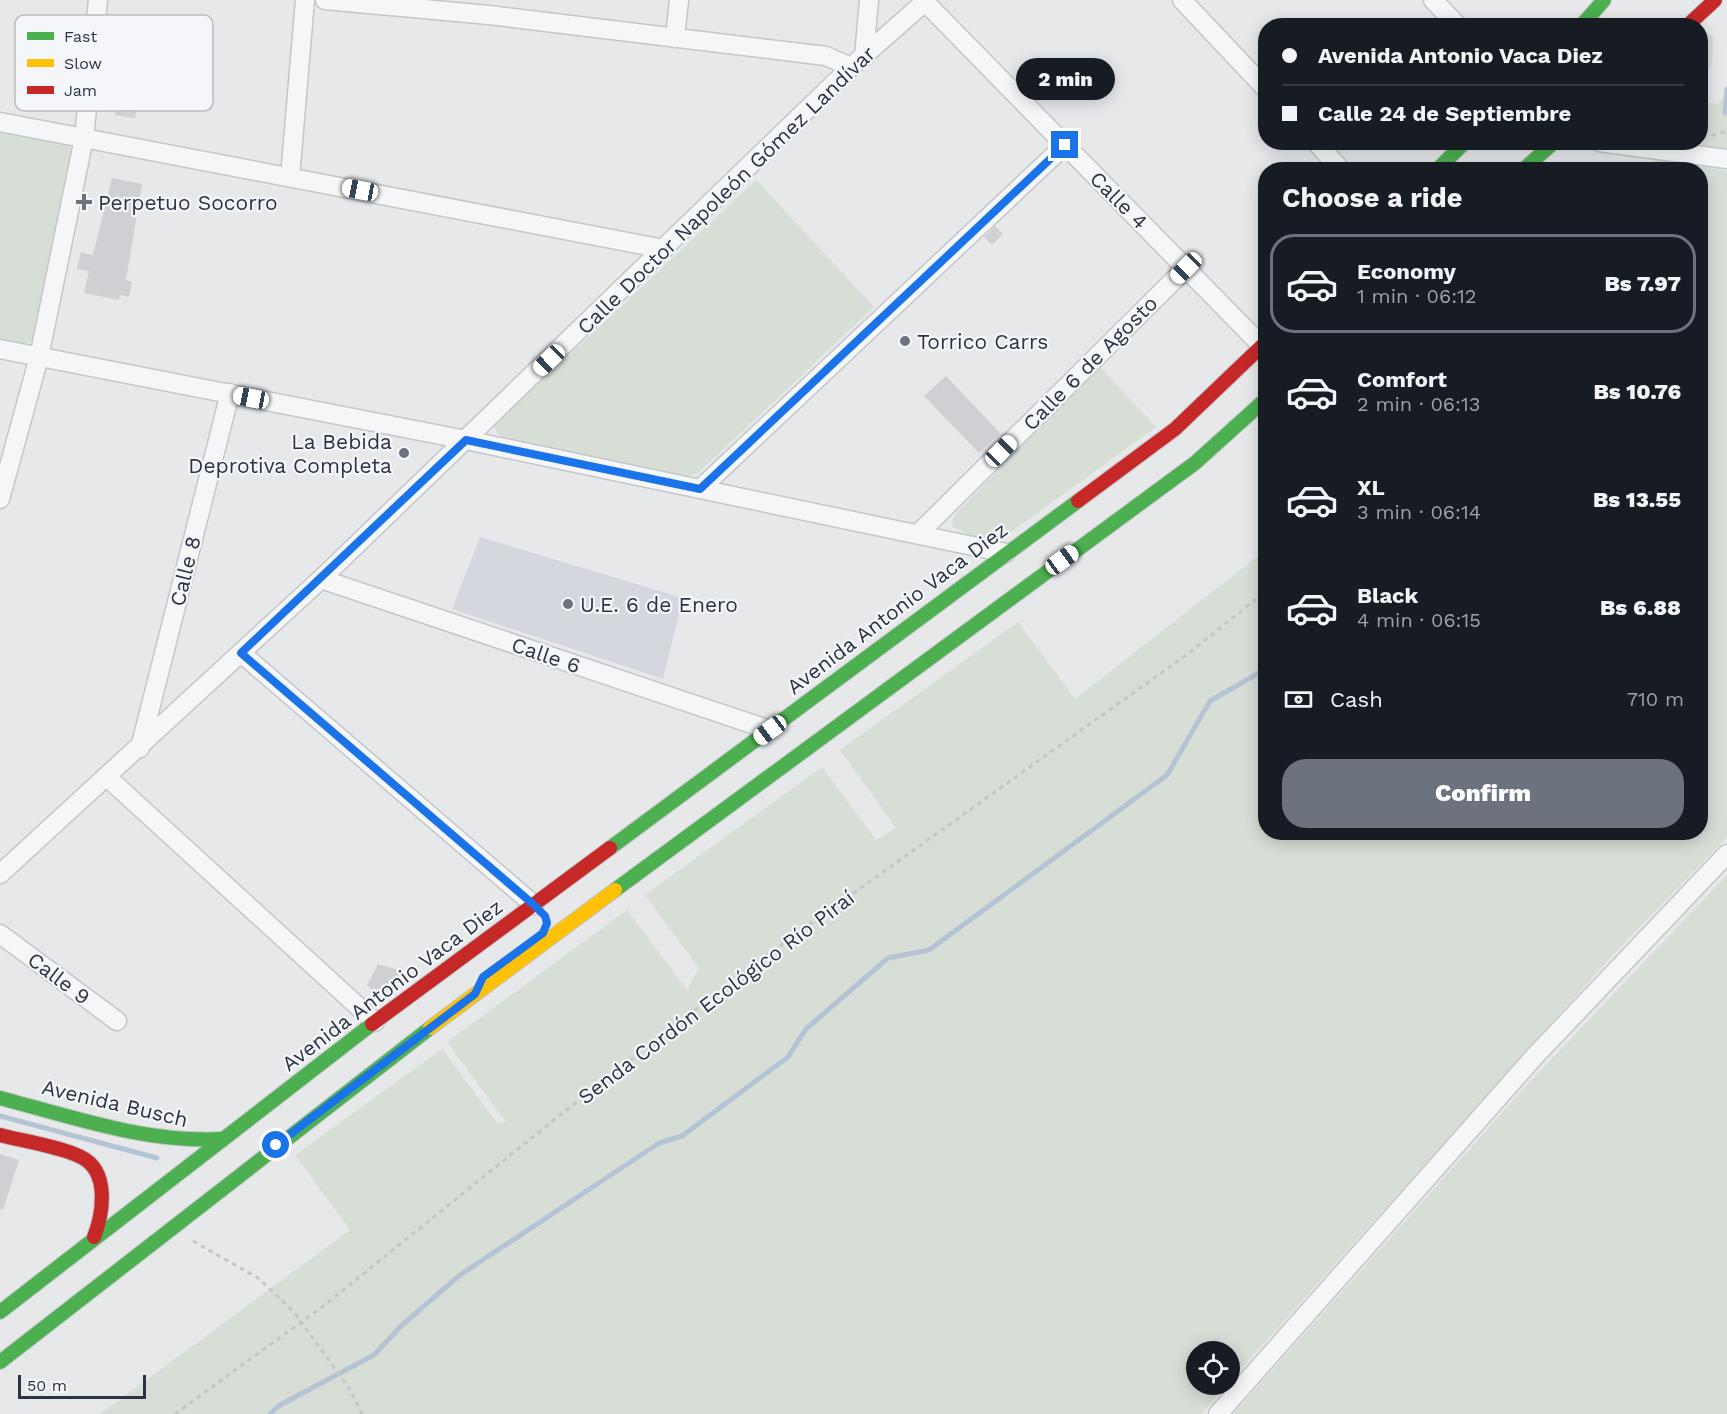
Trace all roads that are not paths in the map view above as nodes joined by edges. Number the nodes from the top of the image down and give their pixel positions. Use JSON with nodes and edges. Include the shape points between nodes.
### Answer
{"nodes":[{"id":1,"x":98,"y":0,"type":"edge"},
{"id":2,"x":305,"y":0,"type":"edge"},
{"id":3,"x":325,"y":0,"type":"edge"},
{"id":4,"x":679,"y":0,"type":"edge"},
{"id":5,"x":869,"y":0,"type":"edge"},
{"id":6,"x":1182,"y":0,"type":"edge"},
{"id":7,"x":1432,"y":0,"type":"edge"},
{"id":8,"x":1604,"y":0,"type":"edge"},
{"id":9,"x":1715,"y":0,"type":"edge"},
{"id":10,"x":926,"y":1,"type":"edge"},
{"id":11,"x":490,"y":8,"type":"edge"},
{"id":12,"x":96,"y":15,"type":"edge"},
{"id":13,"x":1450,"y":18,"type":"edge"},
{"id":14,"x":1588,"y":18,"type":"edge"},
{"id":15,"x":1696,"y":18,"type":"edge"},
{"id":16,"x":675,"y":38,"type":"junction"},
{"id":17,"x":857,"y":62,"type":"junction"},
{"id":18,"x":1258,"y":81,"type":"edge"},
{"id":19,"x":87,"y":111,"type":"edge"},
{"id":20,"x":0,"y":122,"type":"edge"},
{"id":21,"x":84,"y":138,"type":"junction"},
{"id":22,"x":1065,"y":145,"type":"junction"},
{"id":23,"x":1323,"y":150,"type":"edge"},
{"id":24,"x":1457,"y":150,"type":"edge"},
{"id":25,"x":1545,"y":150,"type":"edge"},
{"id":26,"x":1659,"y":150,"type":"edge"},
{"id":27,"x":1727,"y":159,"type":"edge"},
{"id":28,"x":1334,"y":162,"type":"edge"},
{"id":29,"x":1445,"y":162,"type":"edge"},
{"id":30,"x":1532,"y":162,"type":"edge"},
{"id":31,"x":290,"y":177,"type":"junction"},
{"id":32,"x":664,"y":249,"type":"junction"},
{"id":33,"x":1186,"y":268,"type":"junction"},
{"id":34,"x":1258,"y":338,"type":"edge"},
{"id":35,"x":0,"y":349,"type":"edge"},
{"id":36,"x":1258,"y":350,"type":"edge"},
{"id":37,"x":39,"y":357,"type":"junction"},
{"id":38,"x":230,"y":393,"type":"junction"},
{"id":39,"x":1258,"y":406,"type":"edge"},
{"id":40,"x":466,"y":440,"type":"junction"},
{"id":41,"x":700,"y":489,"type":"junction"},
{"id":42,"x":0,"y":499,"type":"edge"},
{"id":43,"x":918,"y":534,"type":"junction"},
{"id":44,"x":1006,"y":553,"type":"junction"},
{"id":45,"x":321,"y":579,"type":"junction"},
{"id":46,"x":241,"y":653,"type":"junction"},
{"id":47,"x":770,"y":730,"type":"junction"},
{"id":48,"x":140,"y":748,"type":"junction"},
{"id":49,"x":107,"y":777,"type":"junction"},
{"id":50,"x":1727,"y":854,"type":"edge"},
{"id":51,"x":0,"y":874,"type":"edge"},
{"id":52,"x":542,"y":914,"type":"junction"},
{"id":53,"x":0,"y":934,"type":"edge"},
{"id":54,"x":475,"y":994,"type":"junction"},
{"id":55,"x":117,"y":1022,"type":"dead end"},
{"id":56,"x":375,"y":1022,"type":"junction"},
{"id":57,"x":0,"y":1098,"type":"edge"},
{"id":58,"x":0,"y":1135,"type":"edge"},
{"id":59,"x":221,"y":1139,"type":"junction"},
{"id":60,"x":94,"y":1237,"type":"junction"},
{"id":61,"x":0,"y":1311,"type":"edge"},
{"id":62,"x":0,"y":1362,"type":"edge"},
{"id":63,"x":1218,"y":1414,"type":"edge"}],
"edges":[{"from":1,"to":12,"type":"street"},
{"from":2,"to":31,"type":"street"},
{"from":3,"to":11,"type":"street"},
{"from":4,"to":16,"type":"street"},
{"from":5,"to":17,"type":"street"},
{"from":6,"to":18,"type":"street"},
{"from":7,"to":13,"type":"street"},
{"from":8,"to":14,"type":"main road"},
{"from":9,"to":15,"type":"main road"},
{"from":10,"to":17,"type":"street","name":"Calle Doctor Napoleón Gómez Landívar"},
{"from":10,"to":22,"type":"street","name":"Calle 4"},
{"from":11,"to":16,"type":"street"},
{"from":16,"to":17,"type":"street"},
{"from":17,"to":32,"type":"street","name":"Calle Doctor Napoleón Gómez Landívar"},
{"from":19,"to":21,"type":"street"},
{"from":20,"to":21,"type":"street"},
{"from":21,"to":31,"type":"street"},
{"from":21,"to":37,"type":"street"},
{"from":22,"to":33,"type":"street","name":"Calle 4"},
{"from":22,"to":41,"type":"street"},
{"from":23,"to":28,"type":"street"},
{"from":24,"to":29,"type":"main road"},
{"from":25,"to":30,"type":"main road"},
{"from":26,"to":27,"type":"street"},
{"from":31,"to":32,"type":"street"},
{"from":32,"to":40,"type":"street","name":"Calle Doctor Napoleón Gómez Landívar"},
{"from":33,"to":34,"type":"street","name":"Calle 4"},
{"from":33,"to":43,"type":"street","name":"Calle 6 de Agosto"},
{"from":35,"to":37,"type":"street"},
{"from":36,"to":44,"type":"main road","name":"Avenida Antonio Vaca Diez","via":[[1175,429]]},
{"from":37,"to":38,"type":"street"},
{"from":37,"to":42,"type":"street"},
{"from":38,"to":40,"type":"street"},
{"from":38,"to":48,"type":"street","name":"Calle 8"},
{"from":39,"to":54,"type":"main road","via":[[1195,463]]},
{"from":40,"to":41,"type":"street"},
{"from":40,"to":45,"type":"street","name":"Calle Doctor Napoleón Gómez Landívar"},
{"from":41,"to":43,"type":"street"},
{"from":43,"to":44,"type":"street"},
{"from":44,"to":47,"type":"main road","name":"Avenida Antonio Vaca Diez"},
{"from":45,"to":46,"type":"street","name":"Calle Doctor Napoleón Gómez Landívar"},
{"from":45,"to":47,"type":"street","name":"Calle 6"},
{"from":46,"to":48,"type":"street","name":"Calle Doctor Napoleón Gómez Landívar"},
{"from":46,"to":52,"type":"street"},
{"from":47,"to":52,"type":"main road","name":"Avenida Antonio Vaca Diez"},
{"from":48,"to":49,"type":"street","name":"Calle Doctor Napoleón Gómez Landívar"},
{"from":49,"to":51,"type":"street","name":"Calle Doctor Napoleón Gómez Landívar"},
{"from":49,"to":56,"type":"street"},
{"from":50,"to":63,"type":"street","via":[[1535,1056]]},
{"from":52,"to":54,"type":"main road","via":[[543,933],[483,977]]},
{"from":52,"to":56,"type":"main road","name":"Avenida Antonio Vaca Diez"},
{"from":53,"to":55,"type":"street","name":"Calle 9"},
{"from":54,"to":62,"type":"main road","via":[[168,1227]]},
{"from":56,"to":59,"type":"main road","name":"Avenida Antonio Vaca Diez"},
{"from":57,"to":59,"type":"main road","name":"Avenida Busch","via":[[167,1140],[196,1143]]},
{"from":58,"to":60,"type":"main road","via":[[83,1157],[97,1174],[103,1195],[102,1217]]},
{"from":59,"to":60,"type":"main road","name":"Avenida Antonio Vaca Diez"},
{"from":60,"to":61,"type":"main road","name":"Avenida Antonio Vaca Diez"}]}
